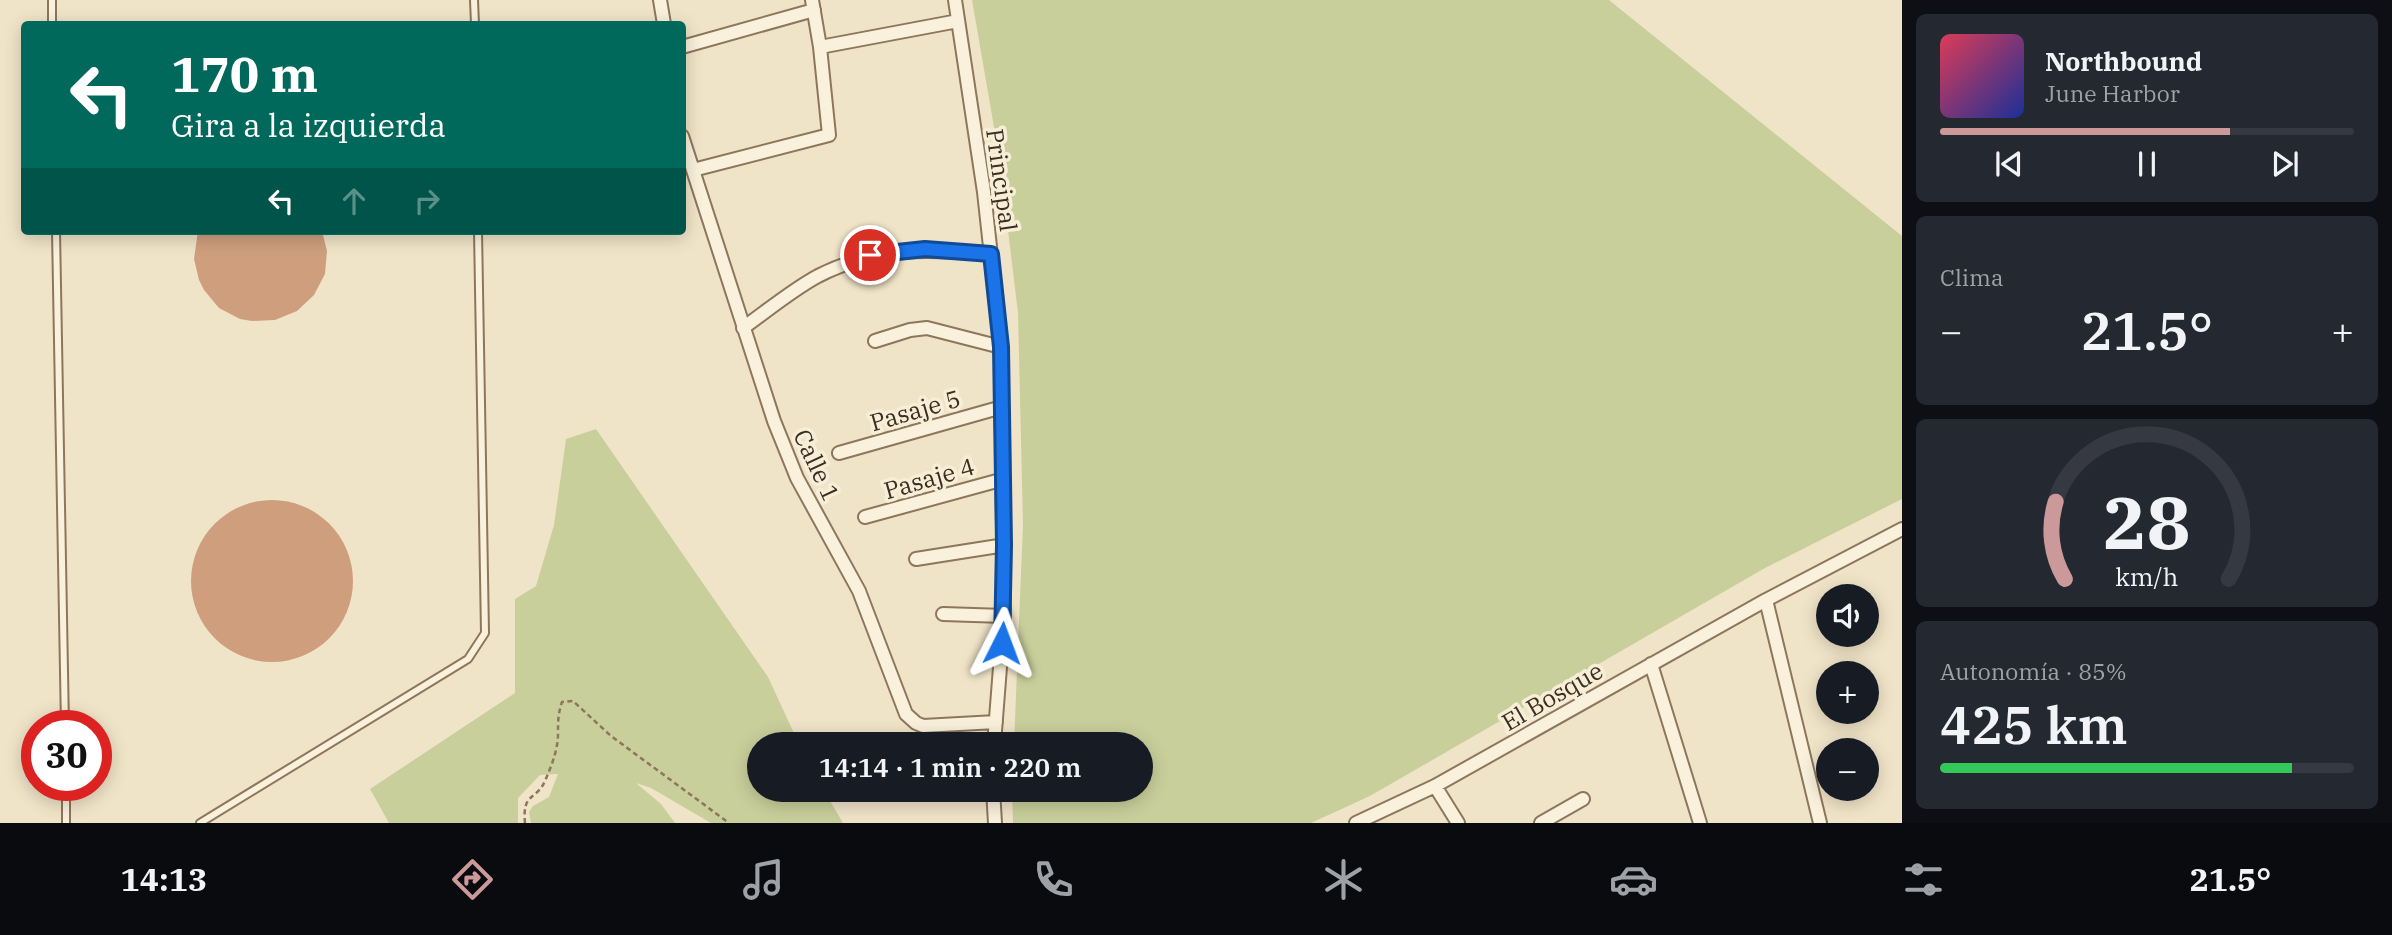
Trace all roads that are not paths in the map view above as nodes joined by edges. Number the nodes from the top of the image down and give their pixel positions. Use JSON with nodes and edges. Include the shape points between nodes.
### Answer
{"nodes":[{"id":1,"x":52,"y":0,"type":"edge"},
{"id":2,"x":474,"y":0,"type":"edge"},
{"id":3,"x":660,"y":0,"type":"edge"},
{"id":4,"x":955,"y":0,"type":"edge"},
{"id":5,"x":813,"y":5,"type":"edge"},
{"id":6,"x":52,"y":21,"type":"edge"},
{"id":7,"x":475,"y":21,"type":"edge"},
{"id":8,"x":664,"y":21,"type":"edge"},
{"id":9,"x":958,"y":21,"type":"junction"},
{"id":10,"x":686,"y":46,"type":"edge"},
{"id":11,"x":820,"y":47,"type":"junction"},
{"id":12,"x":686,"y":148,"type":"edge"},
{"id":13,"x":693,"y":170,"type":"junction"},
{"id":14,"x":56,"y":235,"type":"edge"},
{"id":15,"x":478,"y":235,"type":"edge"},
{"id":16,"x":991,"y":254,"type":"junction"},
{"id":17,"x":743,"y":328,"type":"junction"},
{"id":18,"x":875,"y":341,"type":"dead end"},
{"id":19,"x":1001,"y":347,"type":"junction"},
{"id":20,"x":1002,"y":407,"type":"junction"},
{"id":21,"x":839,"y":453,"type":"dead end"},
{"id":22,"x":1003,"y":479,"type":"junction"},
{"id":23,"x":865,"y":517,"type":"dead end"},
{"id":24,"x":1902,"y":529,"type":"edge"},
{"id":25,"x":1004,"y":545,"type":"junction"},
{"id":26,"x":916,"y":559,"type":"dead end"},
{"id":27,"x":1766,"y":600,"type":"junction"},
{"id":28,"x":943,"y":614,"type":"dead end"},
{"id":29,"x":1004,"y":616,"type":"junction"},
{"id":30,"x":1651,"y":664,"type":"junction"},
{"id":31,"x":65,"y":710,"type":"edge"},
{"id":32,"x":996,"y":722,"type":"junction"},
{"id":33,"x":995,"y":732,"type":"edge"},
{"id":34,"x":1435,"y":786,"type":"junction"},
{"id":35,"x":1583,"y":799,"type":"dead end"},
{"id":36,"x":66,"y":801,"type":"edge"},
{"id":37,"x":994,"y":802,"type":"edge"},
{"id":38,"x":66,"y":823,"type":"edge"},
{"id":39,"x":200,"y":823,"type":"edge"},
{"id":40,"x":995,"y":823,"type":"edge"},
{"id":41,"x":1356,"y":823,"type":"edge"},
{"id":42,"x":1458,"y":823,"type":"edge"},
{"id":43,"x":1541,"y":823,"type":"edge"},
{"id":44,"x":1700,"y":823,"type":"edge"},
{"id":45,"x":1820,"y":823,"type":"edge"}],
"edges":[{"from":1,"to":6,"type":"lane"},
{"from":2,"to":7,"type":"lane"},
{"from":3,"to":8,"type":"street"},
{"from":4,"to":9,"type":"street","name":"Principal"},
{"from":5,"to":10,"type":"street"},
{"from":5,"to":11,"type":"street"},
{"from":9,"to":11,"type":"street"},
{"from":9,"to":16,"type":"street","name":"Principal"},
{"from":11,"to":13,"type":"street","via":[[829,135]]},
{"from":12,"to":13,"type":"street","name":"Calle 1"},
{"from":13,"to":17,"type":"street","name":"Calle 1"},
{"from":14,"to":31,"type":"lane"},
{"from":15,"to":39,"type":"lane","via":[[485,633],[468,659]]},
{"from":16,"to":17,"type":"street","via":[[925,249],[870,255],[818,276]]},
{"from":16,"to":19,"type":"street","name":"Principal"},
{"from":17,"to":32,"type":"street","name":"Calle 1","via":[[797,478],[859,591],[906,713],[923,726]]},
{"from":18,"to":19,"type":"street","via":[[927,328]]},
{"from":19,"to":20,"type":"street","name":"Principal"},
{"from":20,"to":21,"type":"street","name":"Pasaje 5"},
{"from":20,"to":22,"type":"street","name":"Principal"},
{"from":22,"to":23,"type":"street","name":"Pasaje 4"},
{"from":22,"to":25,"type":"street","name":"Principal"},
{"from":24,"to":27,"type":"street","name":"El Bosque"},
{"from":25,"to":26,"type":"street"},
{"from":25,"to":29,"type":"street","name":"Principal"},
{"from":27,"to":30,"type":"street","name":"El Bosque"},
{"from":27,"to":45,"type":"street"},
{"from":28,"to":29,"type":"street"},
{"from":29,"to":32,"type":"street","name":"Principal"},
{"from":30,"to":34,"type":"street","name":"El Bosque"},
{"from":30,"to":44,"type":"street"},
{"from":32,"to":33,"type":"street","name":"Principal"},
{"from":34,"to":41,"type":"street","name":"El Bosque"},
{"from":34,"to":42,"type":"street"},
{"from":35,"to":43,"type":"street"},
{"from":36,"to":38,"type":"lane"},
{"from":37,"to":40,"type":"street"}]}
